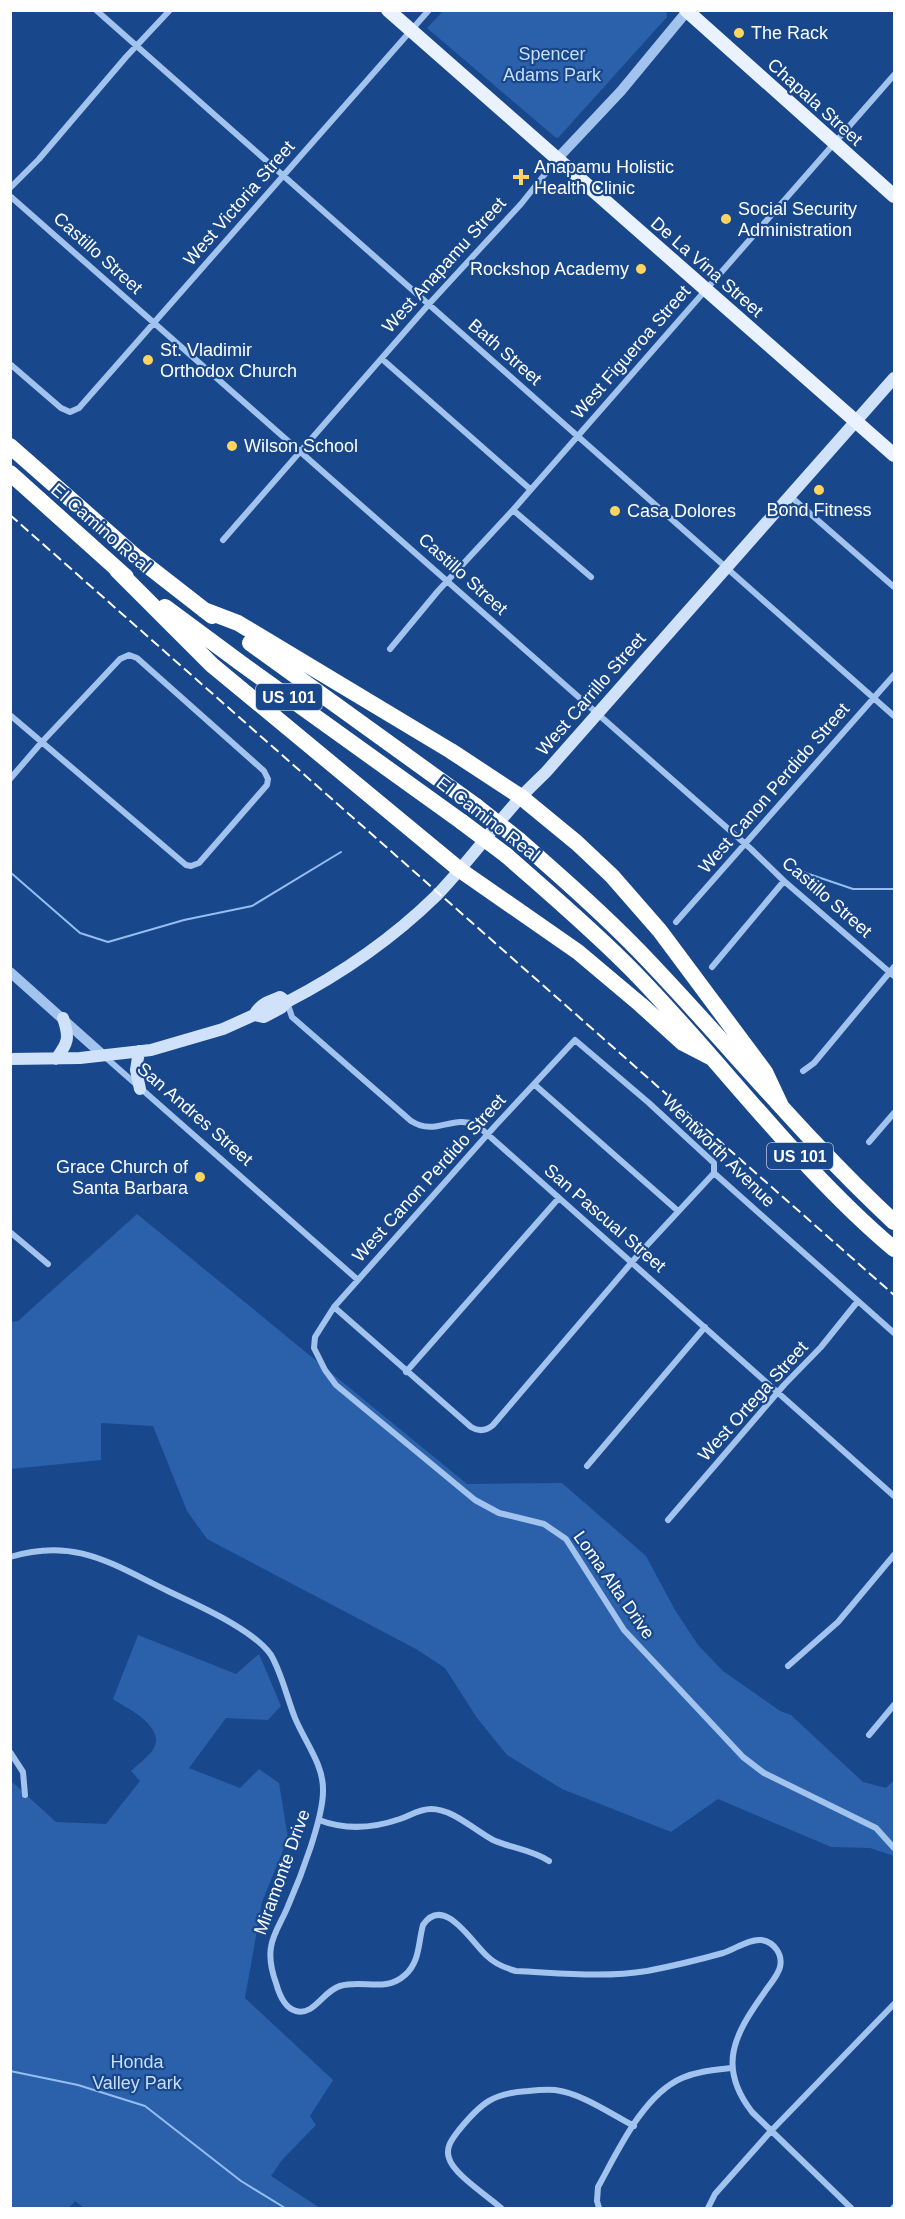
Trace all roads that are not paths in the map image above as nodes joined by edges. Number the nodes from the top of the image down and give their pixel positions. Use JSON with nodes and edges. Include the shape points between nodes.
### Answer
{"nodes":[{"id":1,"x":96,"y":10,"type":"edge"},
{"id":2,"x":170,"y":10,"type":"edge"},
{"id":3,"x":388,"y":10,"type":"edge"},
{"id":4,"x":429,"y":10,"type":"edge"},
{"id":5,"x":687,"y":11,"type":"edge"},
{"id":6,"x":411,"y":30,"type":"junction"},
{"id":7,"x":136,"y":46,"type":"junction"},
{"id":8,"x":894,"y":75,"type":"edge"},
{"id":9,"x":834,"y":143,"type":"junction"},
{"id":10,"x":556,"y":159,"type":"junction"},
{"id":11,"x":282,"y":175,"type":"junction"},
{"id":12,"x":10,"y":188,"type":"edge"},
{"id":13,"x":10,"y":196,"type":"edge"},
{"id":14,"x":894,"y":196,"type":"edge"},
{"id":15,"x":705,"y":290,"type":"junction"},
{"id":16,"x":429,"y":304,"type":"junction"},
{"id":17,"x":153,"y":322,"type":"junction"},
{"id":18,"x":382,"y":359,"type":"junction"},
{"id":19,"x":10,"y":364,"type":"edge"},
{"id":20,"x":894,"y":378,"type":"edge"},
{"id":21,"x":856,"y":421,"type":"junction"},
{"id":22,"x":577,"y":436,"type":"junction"},
{"id":23,"x":10,"y":446,"type":"edge"},
{"id":24,"x":301,"y":452,"type":"junction"},
{"id":25,"x":894,"y":456,"type":"edge"},
{"id":26,"x":10,"y":473,"type":"edge"},
{"id":27,"x":531,"y":489,"type":"junction"},
{"id":28,"x":790,"y":496,"type":"junction"},
{"id":29,"x":513,"y":510,"type":"junction"},
{"id":30,"x":223,"y":540,"type":"dead end"},
{"id":31,"x":727,"y":567,"type":"junction"},
{"id":32,"x":117,"y":570,"type":"junction"},
{"id":33,"x":591,"y":577,"type":"dead end"},
{"id":34,"x":447,"y":581,"type":"junction"},
{"id":35,"x":894,"y":587,"type":"edge"},
{"id":36,"x":204,"y":610,"type":"junction"},
{"id":37,"x":390,"y":648,"type":"dead end"},
{"id":38,"x":894,"y":675,"type":"edge"},
{"id":39,"x":874,"y":698,"type":"junction"},
{"id":40,"x":597,"y":713,"type":"junction"},
{"id":41,"x":10,"y":716,"type":"edge"},
{"id":42,"x":894,"y":716,"type":"edge"},
{"id":43,"x":41,"y":743,"type":"junction"},
{"id":44,"x":10,"y":779,"type":"edge"},
{"id":45,"x":527,"y":792,"type":"junction"},
{"id":46,"x":745,"y":843,"type":"junction"},
{"id":47,"x":460,"y":870,"type":"junction"},
{"id":48,"x":784,"y":881,"type":"junction"},
{"id":49,"x":676,"y":922,"type":"dead end"},
{"id":50,"x":712,"y":967,"type":"dead end"},
{"id":51,"x":10,"y":972,"type":"edge"},
{"id":52,"x":893,"y":972,"type":"edge"},
{"id":53,"x":287,"y":1002,"type":"junction"},
{"id":54,"x":63,"y":1018,"type":"junction"},
{"id":55,"x":574,"y":1040,"type":"joint"},
{"id":56,"x":138,"y":1052,"type":"junction"},
{"id":57,"x":104,"y":1056,"type":"junction"},
{"id":58,"x":710,"y":1057,"type":"junction"},
{"id":59,"x":10,"y":1059,"type":"edge"},
{"id":60,"x":56,"y":1059,"type":"junction"},
{"id":61,"x":803,"y":1071,"type":"dead end"},
{"id":62,"x":535,"y":1085,"type":"junction"},
{"id":63,"x":140,"y":1089,"type":"junction"},
{"id":64,"x":781,"y":1106,"type":"junction"},
{"id":65,"x":894,"y":1113,"type":"edge"},
{"id":66,"x":488,"y":1134,"type":"junction"},
{"id":67,"x":869,"y":1142,"type":"dead end"},
{"id":68,"x":714,"y":1173,"type":"junction"},
{"id":69,"x":558,"y":1199,"type":"junction"},
{"id":70,"x":678,"y":1211,"type":"junction"},
{"id":71,"x":894,"y":1222,"type":"edge"},
{"id":72,"x":10,"y":1232,"type":"edge"},
{"id":73,"x":894,"y":1249,"type":"edge"},
{"id":74,"x":633,"y":1262,"type":"junction"},
{"id":75,"x":48,"y":1264,"type":"dead end"},
{"id":76,"x":358,"y":1280,"type":"junction"},
{"id":77,"x":858,"y":1301,"type":"junction"},
{"id":78,"x":334,"y":1307,"type":"junction"},
{"id":79,"x":705,"y":1327,"type":"junction"},
{"id":80,"x":894,"y":1334,"type":"edge"},
{"id":81,"x":314,"y":1342,"type":"joint"},
{"id":82,"x":406,"y":1372,"type":"junction"},
{"id":83,"x":778,"y":1392,"type":"junction"},
{"id":84,"x":587,"y":1466,"type":"dead end"},
{"id":85,"x":894,"y":1496,"type":"edge"},
{"id":86,"x":668,"y":1520,"type":"dead end"},
{"id":87,"x":894,"y":1555,"type":"edge"},
{"id":88,"x":10,"y":1557,"type":"edge"},
{"id":89,"x":788,"y":1666,"type":"dead end"},
{"id":90,"x":894,"y":1706,"type":"edge"},
{"id":91,"x":869,"y":1735,"type":"dead end"},
{"id":92,"x":10,"y":1752,"type":"edge"},
{"id":93,"x":26,"y":1795,"type":"dead end"},
{"id":94,"x":319,"y":1820,"type":"junction"},
{"id":95,"x":894,"y":1848,"type":"edge"},
{"id":96,"x":549,"y":1861,"type":"dead end"},
{"id":97,"x":894,"y":2004,"type":"edge"},
{"id":98,"x":732,"y":2068,"type":"junction"},
{"id":99,"x":634,"y":2126,"type":"junction"},
{"id":100,"x":771,"y":2131,"type":"junction"},
{"id":101,"x":501,"y":2208,"type":"edge"},
{"id":102,"x":599,"y":2208,"type":"edge"},
{"id":103,"x":708,"y":2208,"type":"edge"},
{"id":104,"x":851,"y":2208,"type":"edge"}],
"edges":[{"from":1,"to":7,"type":"street","name":"Bath Street"},
{"from":2,"to":7,"type":"street"},
{"from":3,"to":6,"type":"main road","name":"De La Vina Street"},
{"from":4,"to":6,"type":"street","name":"West Victoria Street"},
{"from":5,"to":9,"type":"main road","name":"Chapala Street"},
{"from":5,"to":10,"type":"street","name":"West Anapamu Street","via":[[620,92]]},
{"from":6,"to":10,"type":"main road","name":"De La Vina Street"},
{"from":6,"to":11,"type":"street","name":"West Victoria Street"},
{"from":7,"to":11,"type":"street","name":"Bath Street"},
{"from":7,"to":12,"type":"street"},
{"from":8,"to":9,"type":"street","name":"West Figueroa Street"},
{"from":9,"to":14,"type":"main road","name":"Chapala Street"},
{"from":9,"to":15,"type":"street","name":"West Figueroa Street"},
{"from":10,"to":15,"type":"main road","name":"De La Vina Street"},
{"from":10,"to":16,"type":"street","name":"West Anapamu Street","via":[[521,204]]},
{"from":11,"to":16,"type":"street","name":"Bath Street"},
{"from":11,"to":17,"type":"street","name":"West Victoria Street"},
{"from":13,"to":17,"type":"street","name":"Castillo Street"},
{"from":15,"to":21,"type":"main road","name":"De La Vina Street"},
{"from":15,"to":22,"type":"street","name":"West Figueroa Street"},
{"from":16,"to":18,"type":"street","name":"West Anapamu Street"},
{"from":16,"to":22,"type":"street","name":"Bath Street"},
{"from":17,"to":19,"type":"street","name":"West Victoria Street","via":[[79,408],[70,412]]},
{"from":17,"to":24,"type":"street","name":"Castillo Street"},
{"from":18,"to":24,"type":"street","name":"West Anapamu Street"},
{"from":18,"to":27,"type":"street"},
{"from":20,"to":21,"type":"main road","name":"West Carrillo Street"},
{"from":21,"to":25,"type":"main road","name":"De La Vina Street"},
{"from":21,"to":28,"type":"main road","name":"West Carrillo Street"},
{"from":22,"to":27,"type":"street","name":"West Figueroa Street"},
{"from":22,"to":31,"type":"street","name":"Bath Street"},
{"from":23,"to":36,"type":"highway","name":"El Camino Real","number":"US 101","via":[[135,556]]},
{"from":24,"to":30,"type":"street","name":"West Anapamu Street"},
{"from":24,"to":34,"type":"street","name":"Castillo Street"},
{"from":26,"to":32,"type":"highway","name":"El Camino Real","number":"US 101"},
{"from":27,"to":29,"type":"street","name":"West Figueroa Street"},
{"from":28,"to":31,"type":"main road","name":"West Carrillo Street"},
{"from":28,"to":35,"type":"street"},
{"from":29,"to":33,"type":"street"},
{"from":29,"to":34,"type":"street","name":"West Figueroa Street"},
{"from":31,"to":39,"type":"street","name":"Bath Street"},
{"from":31,"to":40,"type":"main road","name":"West Carrillo Street"},
{"from":32,"to":47,"type":"highway","via":[[212,665]]},
{"from":32,"to":58,"type":"highway","name":"El Camino Real","number":"US 101","bridge":true,"via":[[506,855],[633,972]]},
{"from":34,"to":37,"type":"street","name":"West Figueroa Street"},
{"from":34,"to":40,"type":"street","name":"Castillo Street"},
{"from":36,"to":45,"type":"highway","via":[[238,623]]},
{"from":36,"to":64,"type":"highway","name":"El Camino Real","number":"US 101","bridge":true,"via":[[519,840],[625,937]]},
{"from":38,"to":39,"type":"street","name":"West Canon Perdido Street"},
{"from":39,"to":42,"type":"street","name":"Bath Street"},
{"from":39,"to":46,"type":"street","name":"West Canon Perdido Street"},
{"from":40,"to":45,"type":"main road","name":"West Carrillo Street"},
{"from":40,"to":46,"type":"street","name":"Castillo Street"},
{"from":41,"to":43,"type":"street"},
{"from":43,"to":43,"type":"street","via":[[191,866],[200,863],[267,785],[264,771],[129,655],[120,659]]},
{"from":43,"to":44,"type":"street"},
{"from":45,"to":47,"type":"main road","name":"West Carrillo Street"},
{"from":45,"to":64,"type":"highway","via":[[645,912],[765,1072]]},
{"from":46,"to":48,"type":"street","name":"Castillo Street"},
{"from":46,"to":49,"type":"street","name":"West Canon Perdido Street"},
{"from":47,"to":53,"type":"main road","name":"West Carrillo Street","via":[[389,937],[331,978]]},
{"from":47,"to":58,"type":"highway","via":[[578,952],[683,1043]]},
{"from":48,"to":50,"type":"street"},
{"from":48,"to":52,"type":"street","name":"Castillo Street"},
{"from":51,"to":54,"type":"street","name":"San Andres Street"},
{"from":52,"to":61,"type":"street"},
{"from":53,"to":56,"type":"main road","name":"West Carrillo Street","via":[[280,997],[270,1000],[259,1006],[254,1015],[223,1029]]},
{"from":53,"to":66,"type":"street","name":"San Pascual Street","via":[[292,1017],[411,1121],[433,1128],[464,1121]]},
{"from":54,"to":57,"type":"street","name":"San Andres Street"},
{"from":54,"to":60,"type":"main road","via":[[66,1044]]},
{"from":55,"to":62,"type":"street","name":"West Canon Perdido Street"},
{"from":55,"to":68,"type":"street","name":"Wentworth Avenue","via":[[685,1135],[714,1163]]},
{"from":56,"to":57,"type":"main road","name":"West Carrillo Street"},
{"from":56,"to":63,"type":"main road"},
{"from":57,"to":60,"type":"main road","name":"West Carrillo Street"},
{"from":57,"to":63,"type":"street","name":"San Andres Street"},
{"from":58,"to":73,"type":"highway","name":"El Camino Real","number":"US 101","via":[[838,1198]]},
{"from":59,"to":60,"type":"main road","name":"West Carrillo Street"},
{"from":62,"to":66,"type":"street","name":"West Canon Perdido Street"},
{"from":62,"to":70,"type":"street"},
{"from":63,"to":76,"type":"street","name":"San Andres Street"},
{"from":64,"to":71,"type":"highway","name":"El Camino Real","number":"US 101"},
{"from":65,"to":67,"type":"street"},
{"from":66,"to":69,"type":"street","name":"San Pascual Street"},
{"from":66,"to":76,"type":"street","name":"West Canon Perdido Street"},
{"from":68,"to":70,"type":"street"},
{"from":68,"to":77,"type":"street","name":"Wentworth Avenue"},
{"from":69,"to":74,"type":"street","name":"San Pascual Street"},
{"from":69,"to":82,"type":"street"},
{"from":70,"to":74,"type":"street"},
{"from":72,"to":75,"type":"street"},
{"from":74,"to":79,"type":"street","name":"San Pascual Street"},
{"from":74,"to":82,"type":"street","via":[[485,1430],[475,1429]]},
{"from":76,"to":78,"type":"street","name":"West Canon Perdido Street"},
{"from":77,"to":80,"type":"street","name":"Wentworth Avenue"},
{"from":77,"to":83,"type":"street","name":"West Ortega Street"},
{"from":78,"to":81,"type":"street","name":"West Canon Perdido Street"},
{"from":78,"to":82,"type":"street"},
{"from":79,"to":83,"type":"street","name":"San Pascual Street"},
{"from":79,"to":84,"type":"street"},
{"from":81,"to":95,"type":"street","name":"Loma Alta Drive","via":[[315,1353],[336,1385],[465,1494],[499,1513],[548,1526],[566,1539],[624,1630],[743,1757],[764,1773],[876,1828]]},
{"from":83,"to":85,"type":"street","name":"San Pascual Street"},
{"from":83,"to":86,"type":"street","name":"West Ortega Street"},
{"from":87,"to":89,"type":"street","via":[[838,1622]]},
{"from":88,"to":94,"type":"street","name":"Miramonte Drive","via":[[55,1549],[88,1554],[181,1597],[258,1641],[276,1665],[301,1734],[319,1766],[323,1804]]},
{"from":90,"to":91,"type":"street"},
{"from":92,"to":93,"type":"street","via":[[23,1772]]},
{"from":94,"to":96,"type":"street","via":[[341,1826],[375,1825],[437,1809],[493,1840]]},
{"from":94,"to":98,"type":"street","name":"Miramonte Drive","via":[[271,1949],[276,1983],[289,2008],[308,2011],[340,1986],[387,1985],[399,1980],[417,1959],[423,1925],[434,1916],[454,1921],[485,1955],[516,1971],[625,1974],[725,1952],[754,1940],[763,1941],[778,1952],[780,1970],[740,2029],[733,2048]]},
{"from":97,"to":100,"type":"street"},
{"from":98,"to":99,"type":"street","via":[[695,2073],[669,2085],[651,2101]]},
{"from":98,"to":100,"type":"street","name":"Miramonte Drive","via":[[742,2100]]},
{"from":99,"to":101,"type":"street","via":[[565,2092],[509,2092],[490,2099],[452,2139],[448,2158],[455,2169]]},
{"from":99,"to":102,"type":"street","via":[[598,2187]]},
{"from":100,"to":103,"type":"street","via":[[715,2194]]},
{"from":100,"to":104,"type":"street","name":"Miramonte Drive"}]}
